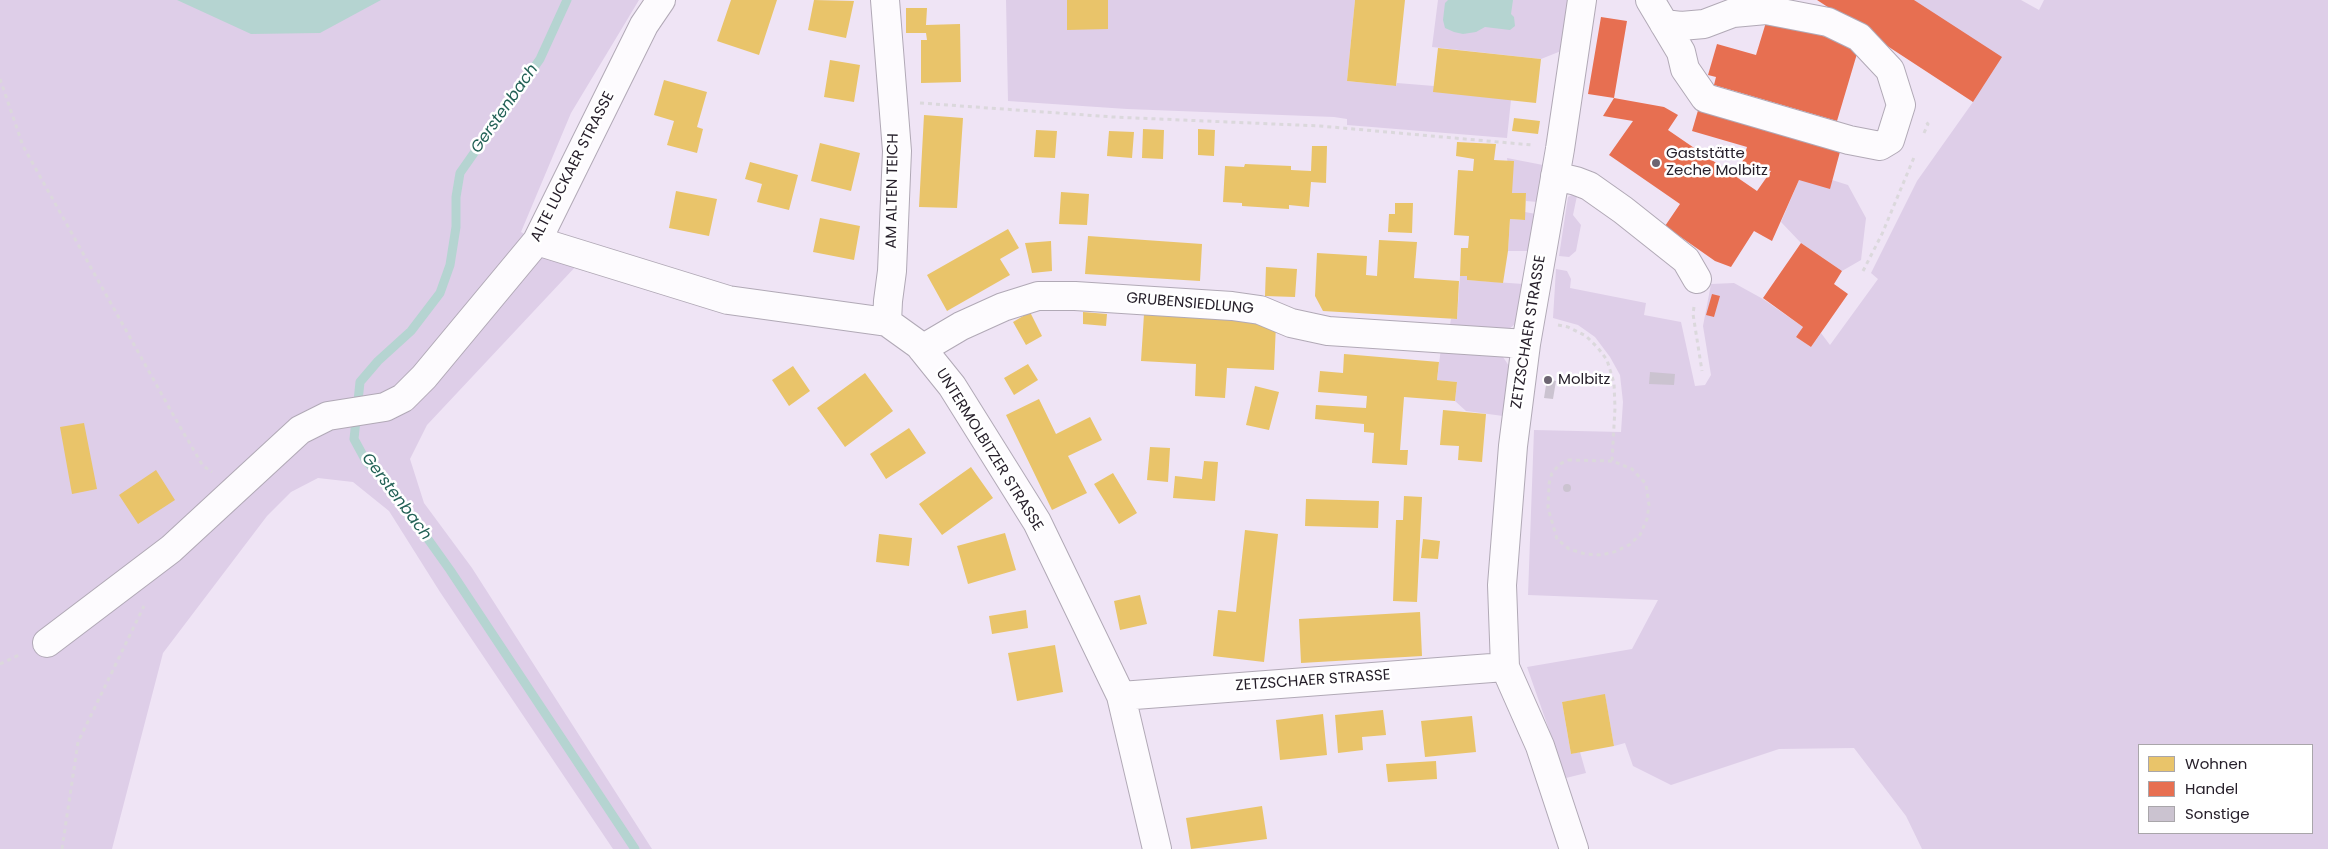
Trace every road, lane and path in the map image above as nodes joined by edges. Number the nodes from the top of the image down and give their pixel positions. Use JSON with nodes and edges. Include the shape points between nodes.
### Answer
{"nodes":[{"id":1,"x":661,"y":0,"type":"edge"},
{"id":2,"x":885,"y":0,"type":"edge"},
{"id":3,"x":1582,"y":0,"type":"edge"},
{"id":4,"x":1650,"y":0,"type":"edge"},
{"id":5,"x":1664,"y":24,"type":"junction"},
{"id":6,"x":0,"y":79,"type":"edge"},
{"id":7,"x":892,"y":105,"type":"junction"},
{"id":8,"x":1560,"y":149,"type":"junction"},
{"id":9,"x":1555,"y":176,"type":"junction"},
{"id":10,"x":1887,"y":220,"type":"dead end"},
{"id":11,"x":537,"y":241,"type":"junction"},
{"id":12,"x":1863,"y":270,"type":"dead end"},
{"id":13,"x":1696,"y":279,"type":"joint"},
{"id":14,"x":887,"y":322,"type":"junction"},
{"id":15,"x":1528,"y":332,"type":"junction"},
{"id":16,"x":922,"y":349,"type":"junction"},
{"id":17,"x":1702,"y":371,"type":"dead end"},
{"id":18,"x":1612,"y":461,"type":"junction"},
{"id":19,"x":237,"y":490,"type":"junction"},
{"id":20,"x":144,"y":605,"type":"dead end"},
{"id":21,"x":47,"y":642,"type":"dead end"},
{"id":22,"x":1505,"y":667,"type":"junction"},
{"id":23,"x":1121,"y":696,"type":"junction"},
{"id":24,"x":62,"y":849,"type":"edge"},
{"id":25,"x":1157,"y":849,"type":"edge"},
{"id":26,"x":1574,"y":849,"type":"edge"}],
"edges":[{"from":1,"to":11,"type":"street","name":"ALTE LUCKAER STRASSE","via":[[644,25]]},
{"from":2,"to":7,"type":"street","name":"AM ALTEN TEICH"},
{"from":3,"to":8,"type":"street","name":"ZETZSCHAER STRASSE"},
{"from":4,"to":5,"type":"street"},
{"from":5,"to":5,"type":"street","via":[[1681,52],[1688,75],[1705,98],[1849,140],[1880,146],[1890,140],[1901,105],[1890,70],[1859,37],[1828,22],[1766,10],[1733,13],[1704,24]]},
{"from":6,"to":19,"type":"path","via":[[23,146],[175,418],[203,466]]},
{"from":7,"to":8,"type":"path","via":[[911,102],[1113,117],[1320,126]]},
{"from":7,"to":14,"type":"street","name":"AM ALTEN TEICH","via":[[897,151]]},
{"from":8,"to":9,"type":"street","name":"ZETZSCHAER STRASSE"},
{"from":9,"to":13,"type":"street","via":[[1589,186],[1623,210],[1686,260]]},
{"from":9,"to":15,"type":"street","name":"ZETZSCHAER STRASSE"},
{"from":10,"to":12,"type":"path"},
{"from":11,"to":14,"type":"street","name":"UNTERMOLBITZER STRASSE","via":[[728,300]]},
{"from":11,"to":19,"type":"street","name":"ALTE LUCKAER STRASSE","via":[[403,398],[385,407],[328,416],[300,430]]},
{"from":13,"to":17,"type":"path","via":[[1693,314]]},
{"from":14,"to":16,"type":"street","name":"UNTERMOLBITZER STRASSE"},
{"from":15,"to":16,"type":"street","name":"GRUBENSIEDLUNG","via":[[1328,331],[1291,323],[1260,310],[1232,306],[1038,296],[961,326]]},
{"from":15,"to":18,"type":"path","via":[[1568,327],[1586,336],[1607,360],[1614,383]]},
{"from":15,"to":22,"type":"street","name":"ZETZSCHAER STRASSE","via":[[1513,446],[1502,585]]},
{"from":16,"to":23,"type":"street","name":"UNTERMOLBITZER STRASSE","via":[[952,386],[1037,522]]},
{"from":18,"to":18,"type":"path","via":[[1632,469],[1646,484],[1649,505],[1640,535],[1629,545],[1601,555],[1569,549],[1557,539],[1548,508],[1552,473],[1568,460]]},
{"from":19,"to":21,"type":"street","via":[[171,549]]},
{"from":20,"to":24,"type":"path","via":[[78,742]]},
{"from":22,"to":23,"type":"street","name":"ZETZSCHAER STRASSE"},
{"from":22,"to":26,"type":"street","name":"ZETZSCHAER STRASSE","via":[[1540,746]]},
{"from":23,"to":25,"type":"street","name":"UNTERMOLBITZER STRASSE"}]}
